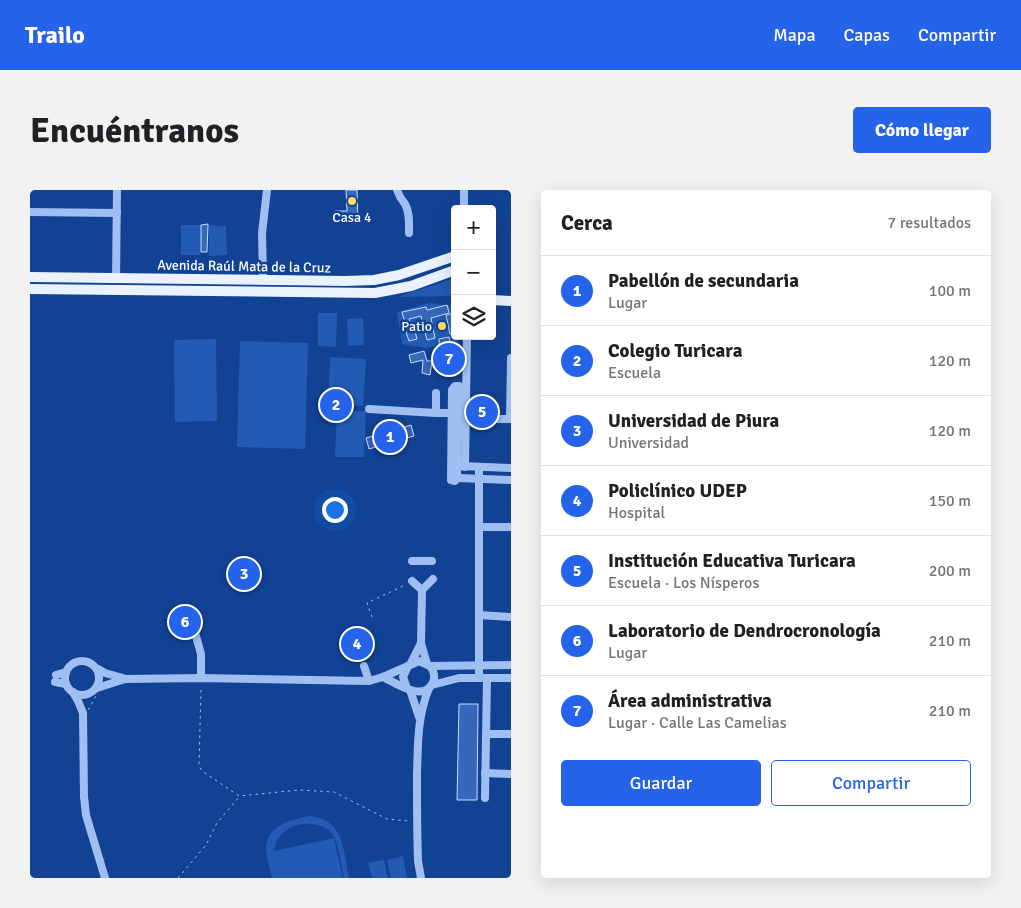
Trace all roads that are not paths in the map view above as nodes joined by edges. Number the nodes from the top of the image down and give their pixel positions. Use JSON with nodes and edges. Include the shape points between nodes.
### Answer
{"nodes":[{"id":1,"x":117,"y":190,"type":"edge"},
{"id":2,"x":267,"y":190,"type":"edge"},
{"id":3,"x":397,"y":190,"type":"edge"},
{"id":4,"x":464,"y":190,"type":"edge"},
{"id":5,"x":464,"y":205,"type":"edge"},
{"id":6,"x":30,"y":212,"type":"edge"},
{"id":7,"x":119,"y":218,"type":"junction"},
{"id":8,"x":409,"y":232,"type":"dead end"},
{"id":9,"x":451,"y":257,"type":"edge"},
{"id":10,"x":451,"y":271,"type":"edge"},
{"id":11,"x":30,"y":277,"type":"edge"},
{"id":12,"x":116,"y":278,"type":"junction"},
{"id":13,"x":263,"y":280,"type":"junction"},
{"id":14,"x":30,"y":289,"type":"edge"},
{"id":15,"x":496,"y":300,"type":"edge"},
{"id":16,"x":511,"y":301,"type":"edge"},
{"id":17,"x":467,"y":340,"type":"edge"},
{"id":18,"x":511,"y":358,"type":"edge"},
{"id":19,"x":436,"y":393,"type":"dead end"},
{"id":20,"x":369,"y":410,"type":"dead end"},
{"id":21,"x":436,"y":413,"type":"junction"},
{"id":22,"x":451,"y":414,"type":"junction"},
{"id":23,"x":466,"y":419,"type":"junction"},
{"id":24,"x":510,"y":419,"type":"edge"},
{"id":25,"x":461,"y":466,"type":"junction"},
{"id":26,"x":479,"y":467,"type":"junction"},
{"id":27,"x":511,"y":468,"type":"edge"},
{"id":28,"x":457,"y":478,"type":"junction"},
{"id":29,"x":479,"y":479,"type":"junction"},
{"id":30,"x":511,"y":480,"type":"edge"},
{"id":31,"x":479,"y":527,"type":"junction"},
{"id":32,"x":511,"y":527,"type":"edge"},
{"id":33,"x":412,"y":561,"type":"dead end"},
{"id":34,"x":432,"y":561,"type":"dead end"},
{"id":35,"x":433,"y":579,"type":"dead end"},
{"id":36,"x":412,"y":581,"type":"road end"},
{"id":37,"x":422,"y":590,"type":"junction"},
{"id":38,"x":189,"y":611,"type":"dead end"},
{"id":39,"x":479,"y":615,"type":"junction"},
{"id":40,"x":511,"y":617,"type":"edge"},
{"id":41,"x":421,"y":643,"type":"junction"},
{"id":42,"x":409,"y":664,"type":"junction"},
{"id":43,"x":428,"y":665,"type":"junction"},
{"id":44,"x":478,"y":665,"type":"junction"},
{"id":45,"x":511,"y":665,"type":"edge"},
{"id":46,"x":364,"y":666,"type":"dead end"},
{"id":47,"x":98,"y":669,"type":"junction"},
{"id":48,"x":66,"y":672,"type":"junction"},
{"id":49,"x":383,"y":677,"type":"junction"},
{"id":50,"x":201,"y":678,"type":"junction"},
{"id":51,"x":483,"y":678,"type":"junction"},
{"id":52,"x":511,"y":678,"type":"edge"},
{"id":53,"x":124,"y":679,"type":"junction"},
{"id":54,"x":369,"y":681,"type":"junction"},
{"id":55,"x":66,"y":684,"type":"junction"},
{"id":56,"x":431,"y":687,"type":"junction"},
{"id":57,"x":409,"y":689,"type":"junction"},
{"id":58,"x":95,"y":690,"type":"junction"},
{"id":59,"x":73,"y":692,"type":"junction"},
{"id":60,"x":83,"y":713,"type":"junction"},
{"id":61,"x":419,"y":719,"type":"junction"},
{"id":62,"x":486,"y":734,"type":"junction"},
{"id":63,"x":511,"y":734,"type":"edge"},
{"id":64,"x":485,"y":773,"type":"junction"},
{"id":65,"x":511,"y":774,"type":"edge"},
{"id":66,"x":485,"y":798,"type":"dead end"},
{"id":67,"x":105,"y":878,"type":"edge"},
{"id":68,"x":421,"y":878,"type":"edge"}],
"edges":[{"from":1,"to":7,"type":"street"},
{"from":2,"to":13,"type":"street","via":[[262,233]]},
{"from":3,"to":8,"type":"street","via":[[408,212]]},
{"from":4,"to":5,"type":"street"},
{"from":6,"to":7,"type":"street"},
{"from":7,"to":12,"type":"street"},
{"from":9,"to":13,"type":"main road","name":"Avenida Raúl Mata de la Cruz","via":[[374,280]]},
{"from":10,"to":14,"type":"main road","name":"Avenida Raúl Mata de la Cruz","via":[[411,286],[375,293]]},
{"from":11,"to":12,"type":"main road","name":"Avenida Raúl Mata de la Cruz"},
{"from":12,"to":13,"type":"main road","name":"Avenida Raúl Mata de la Cruz"},
{"from":15,"to":16,"type":"main road"},
{"from":17,"to":23,"type":"street"},
{"from":18,"to":24,"type":"street"},
{"from":19,"to":21,"type":"street"},
{"from":20,"to":21,"type":"street"},
{"from":21,"to":22,"type":"street"},
{"from":22,"to":25,"type":"street","via":[[452,390],[460,386]]},
{"from":22,"to":28,"type":"street","via":[[450,475],[452,480]]},
{"from":23,"to":24,"type":"street"},
{"from":23,"to":25,"type":"street"},
{"from":25,"to":26,"type":"street"},
{"from":25,"to":28,"type":"street"},
{"from":26,"to":27,"type":"street"},
{"from":26,"to":29,"type":"street"},
{"from":28,"to":29,"type":"street"},
{"from":29,"to":30,"type":"street"},
{"from":29,"to":31,"type":"street"},
{"from":31,"to":32,"type":"street"},
{"from":31,"to":39,"type":"street"},
{"from":33,"to":34,"type":"street"},
{"from":35,"to":37,"type":"street"},
{"from":36,"to":37,"type":"street"},
{"from":37,"to":41,"type":"street"},
{"from":38,"to":50,"type":"street","via":[[201,654]]},
{"from":39,"to":40,"type":"street"},
{"from":39,"to":44,"type":"street"},
{"from":41,"to":42,"type":"street"},
{"from":41,"to":43,"type":"street"},
{"from":42,"to":43,"type":"street","via":[[419,661]]},
{"from":42,"to":49,"type":"street"},
{"from":42,"to":57,"type":"street","via":[[403,677]]},
{"from":43,"to":44,"type":"street"},
{"from":43,"to":56,"type":"street","via":[[434,673]]},
{"from":44,"to":45,"type":"street"},
{"from":44,"to":51,"type":"street"},
{"from":46,"to":54,"type":"street"},
{"from":47,"to":48,"type":"street","via":[[91,662],[81,660]]},
{"from":47,"to":53,"type":"street"},
{"from":47,"to":58,"type":"street","via":[[100,677]]},
{"from":48,"to":55,"type":"street"},
{"from":48,"to":55,"type":"street","via":[[55,678]]},
{"from":49,"to":54,"type":"street"},
{"from":49,"to":57,"type":"street"},
{"from":50,"to":53,"type":"street"},
{"from":50,"to":54,"type":"street"},
{"from":51,"to":52,"type":"street"},
{"from":51,"to":56,"type":"street","via":[[459,678]]},
{"from":51,"to":62,"type":"street"},
{"from":53,"to":58,"type":"street"},
{"from":55,"to":59,"type":"street"},
{"from":56,"to":57,"type":"street","via":[[422,692]]},
{"from":56,"to":61,"type":"street"},
{"from":57,"to":61,"type":"street"},
{"from":58,"to":59,"type":"street","via":[[85,695]]},
{"from":58,"to":60,"type":"street"},
{"from":59,"to":60,"type":"street"},
{"from":60,"to":67,"type":"street","via":[[86,815]]},
{"from":61,"to":68,"type":"street","via":[[417,822]]},
{"from":62,"to":63,"type":"street"},
{"from":62,"to":64,"type":"street"},
{"from":64,"to":65,"type":"street"},
{"from":64,"to":66,"type":"street"}]}
